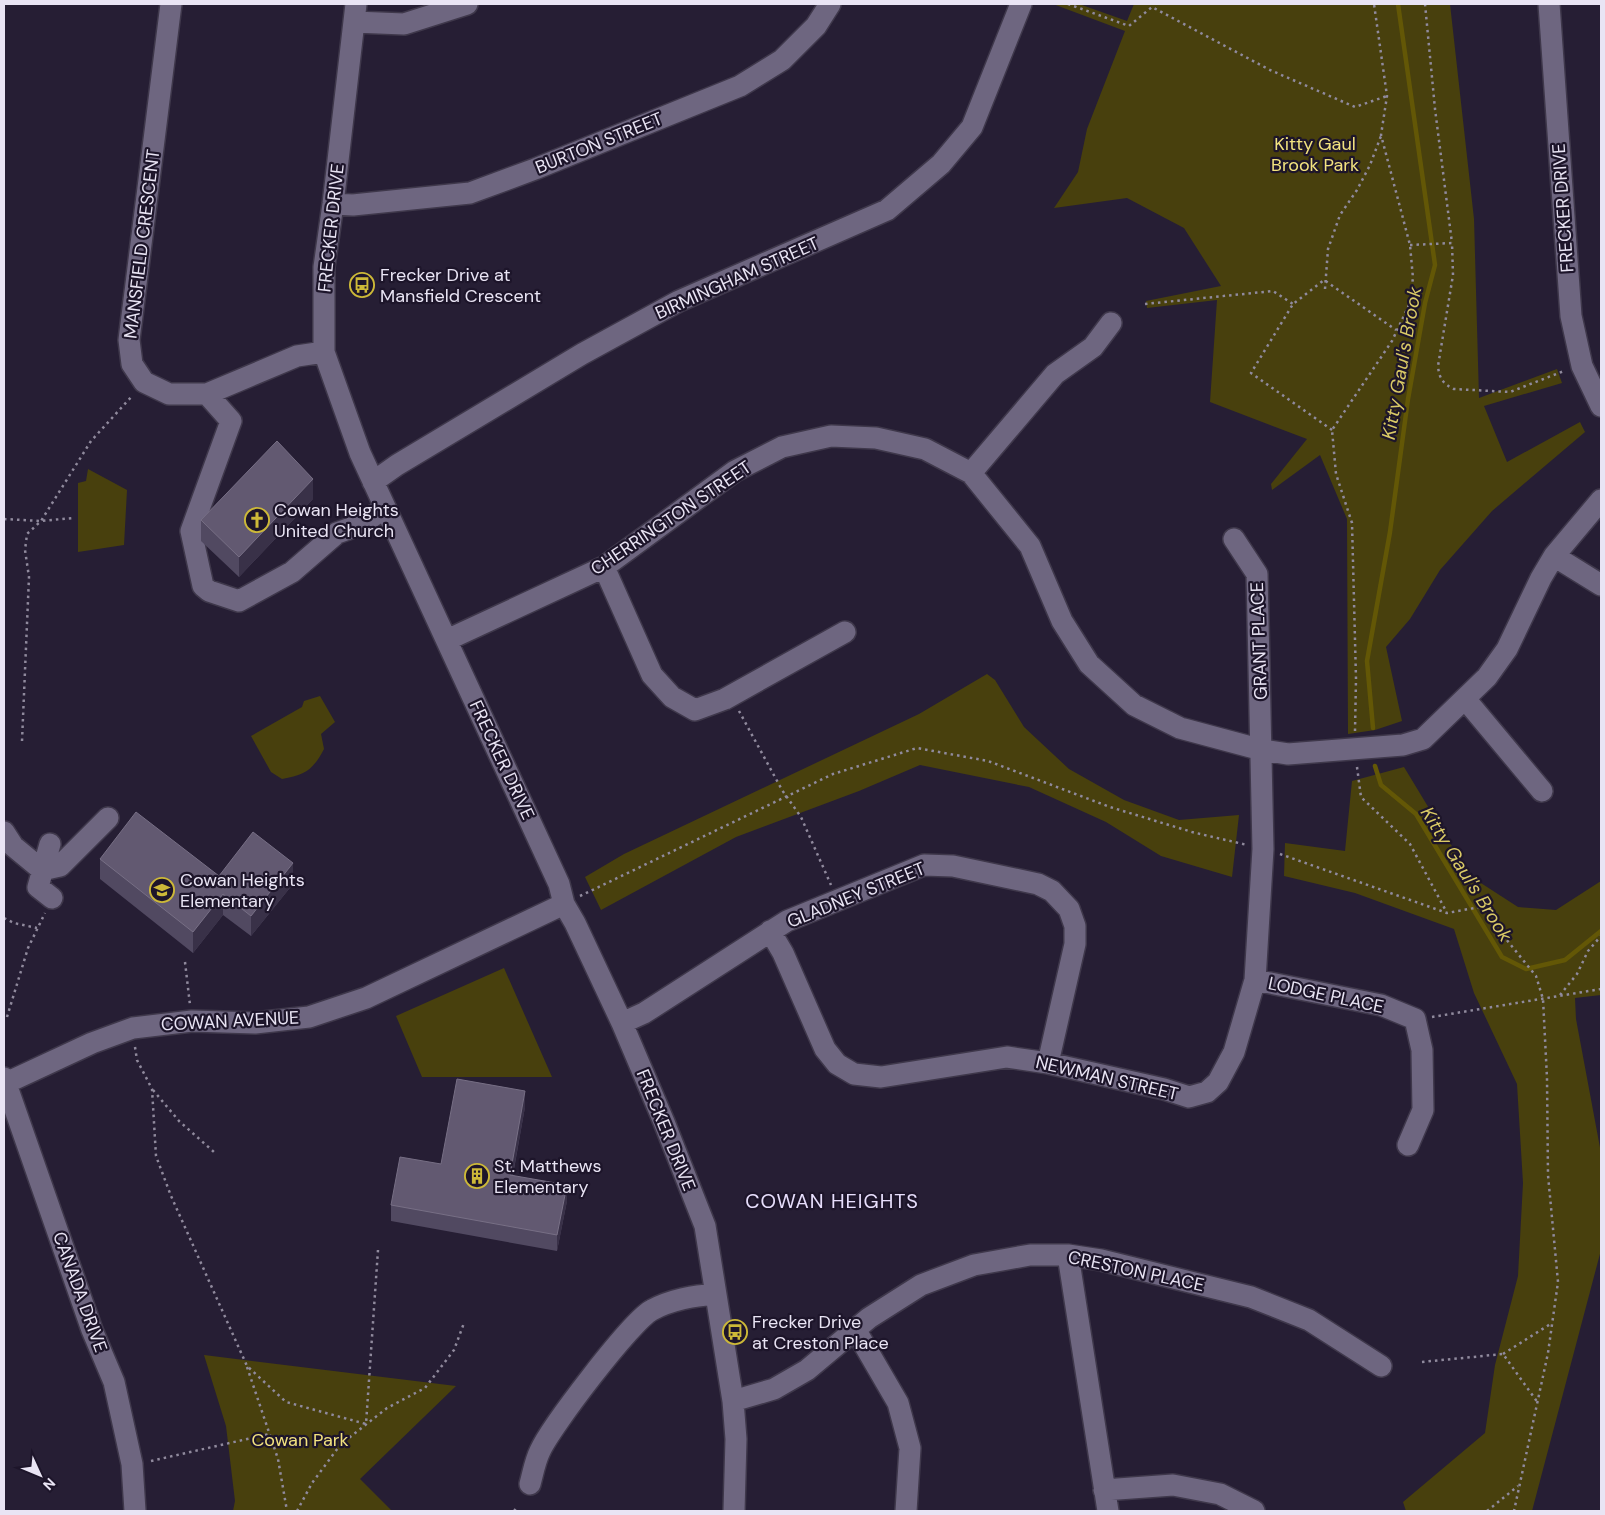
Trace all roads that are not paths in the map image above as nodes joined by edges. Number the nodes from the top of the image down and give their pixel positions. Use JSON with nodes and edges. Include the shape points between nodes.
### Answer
{"nodes":[{"id":1,"x":171,"y":4,"type":"edge"},
{"id":2,"x":467,"y":4,"type":"edge"},
{"id":3,"x":830,"y":4,"type":"edge"},
{"id":4,"x":1021,"y":4,"type":"edge"},
{"id":5,"x":1549,"y":4,"type":"edge"},
{"id":6,"x":355,"y":13,"type":"edge"},
{"id":7,"x":334,"y":204,"type":"junction"},
{"id":8,"x":1111,"y":323,"type":"dead end"},
{"id":9,"x":324,"y":352,"type":"junction"},
{"id":10,"x":207,"y":394,"type":"junction"},
{"id":11,"x":1601,"y":406,"type":"edge"},
{"id":12,"x":971,"y":473,"type":"junction"},
{"id":13,"x":373,"y":482,"type":"junction"},
{"id":14,"x":1601,"y":500,"type":"edge"},
{"id":15,"x":384,"y":507,"type":"junction"},
{"id":16,"x":1234,"y":540,"type":"dead end"},
{"id":17,"x":1554,"y":556,"type":"junction"},
{"id":18,"x":604,"y":567,"type":"junction"},
{"id":19,"x":1601,"y":585,"type":"edge"},
{"id":20,"x":845,"y":632,"type":"dead end"},
{"id":21,"x":447,"y":640,"type":"junction"},
{"id":22,"x":1466,"y":700,"type":"junction"},
{"id":23,"x":1262,"y":750,"type":"junction"},
{"id":24,"x":1542,"y":791,"type":"dead end"},
{"id":25,"x":108,"y":818,"type":"dead end"},
{"id":26,"x":4,"y":832,"type":"edge"},
{"id":27,"x":50,"y":844,"type":"dead end"},
{"id":28,"x":42,"y":870,"type":"junction"},
{"id":29,"x":52,"y":898,"type":"road end"},
{"id":30,"x":572,"y":900,"type":"junction"},
{"id":31,"x":770,"y":931,"type":"junction"},
{"id":32,"x":1256,"y":980,"type":"junction"},
{"id":33,"x":622,"y":1023,"type":"junction"},
{"id":34,"x":1048,"y":1063,"type":"junction"},
{"id":35,"x":4,"y":1082,"type":"edge"},
{"id":36,"x":1408,"y":1146,"type":"dead end"},
{"id":37,"x":1068,"y":1255,"type":"junction"},
{"id":38,"x":715,"y":1295,"type":"junction"},
{"id":39,"x":855,"y":1329,"type":"junction"},
{"id":40,"x":1381,"y":1366,"type":"dead end"},
{"id":41,"x":732,"y":1401,"type":"junction"},
{"id":42,"x":530,"y":1484,"type":"dead end"},
{"id":43,"x":1104,"y":1490,"type":"junction"},
{"id":44,"x":134,"y":1511,"type":"edge"},
{"id":45,"x":734,"y":1511,"type":"edge"},
{"id":46,"x":906,"y":1511,"type":"edge"},
{"id":47,"x":1108,"y":1511,"type":"edge"},
{"id":48,"x":1254,"y":1511,"type":"edge"}],
"edges":[{"from":1,"to":10,"type":"street","name":"MANSFIELD CRESCENT","via":[[128,340],[132,364],[144,382],[169,394]]},
{"from":2,"to":6,"type":"street","via":[[404,24]]},
{"from":3,"to":7,"type":"street","name":"BURTON STREET","via":[[816,26],[782,60],[740,86],[470,193],[354,205]]},
{"from":4,"to":13,"type":"street","name":"BIRMINGHAM STREET","via":[[972,127],[941,164],[887,210],[679,302],[582,354],[397,464]]},
{"from":5,"to":11,"type":"street","name":"FRECKER DRIVE","via":[[1570,316],[1582,366]]},
{"from":6,"to":7,"type":"street","name":"FRECKER DRIVE"},
{"from":7,"to":9,"type":"street","name":"FRECKER DRIVE","via":[[324,267]]},
{"from":8,"to":12,"type":"street","via":[[1093,347],[1055,374]]},
{"from":9,"to":10,"type":"street","name":"MANSFIELD CRESCENT","via":[[297,356]]},
{"from":9,"to":13,"type":"street","name":"FRECKER DRIVE"},
{"from":10,"to":15,"type":"street","via":[[231,421],[191,531],[203,586],[209,591],[239,601],[292,572],[337,533],[365,522]]},
{"from":12,"to":18,"type":"street","name":"CHERRINGTON STREET","via":[[925,449],[876,438],[831,436],[782,447],[735,471]]},
{"from":12,"to":23,"type":"street","name":"CHERRINGTON STREET","via":[[1030,546],[1062,621],[1089,664],[1110,686],[1134,705],[1180,728]]},
{"from":13,"to":15,"type":"street","name":"FRECKER DRIVE"},
{"from":14,"to":17,"type":"street","name":"CHERRINGTON STREET"},
{"from":15,"to":21,"type":"street","name":"FRECKER DRIVE"},
{"from":16,"to":23,"type":"street","name":"GRANT PLACE","via":[[1258,574]]},
{"from":17,"to":19,"type":"street"},
{"from":17,"to":22,"type":"street","name":"CHERRINGTON STREET","via":[[1501,659]]},
{"from":18,"to":20,"type":"street","via":[[652,675],[672,696],[694,710],[725,699]]},
{"from":18,"to":21,"type":"street","name":"CHERRINGTON STREET"},
{"from":21,"to":30,"type":"street","name":"FRECKER DRIVE","via":[[559,884]]},
{"from":22,"to":23,"type":"street","name":"CHERRINGTON STREET","via":[[1423,738],[1403,745],[1288,754]]},
{"from":22,"to":24,"type":"street"},
{"from":23,"to":32,"type":"street","name":"NEWMAN STREET","via":[[1263,849]]},
{"from":25,"to":28,"type":"street","via":[[60,866]]},
{"from":26,"to":28,"type":"street","via":[[13,846]]},
{"from":27,"to":28,"type":"street"},
{"from":28,"to":29,"type":"street","via":[[38,887]]},
{"from":30,"to":33,"type":"street","name":"FRECKER DRIVE","via":[[575,923]]},
{"from":30,"to":35,"type":"street","name":"COWAN AVENUE","via":[[366,998],[309,1017],[255,1023],[192,1021],[133,1028]]},
{"from":31,"to":33,"type":"street","name":"GLADNEY STREET","via":[[644,1013]]},
{"from":31,"to":34,"type":"street","name":"NEWMAN STREET","via":[[783,953],[824,1049],[837,1064],[854,1074],[881,1077],[999,1057]]},
{"from":31,"to":34,"type":"street","name":"GLADNEY STREET","via":[[840,898],[924,865],[953,866],[1044,887],[1064,902],[1072,918],[1075,935]]},
{"from":32,"to":34,"type":"street","name":"NEWMAN STREET","via":[[1234,1052],[1218,1082],[1207,1092],[1189,1097]]},
{"from":32,"to":36,"type":"street","name":"LODGE PLACE","via":[[1381,1004],[1415,1019],[1422,1050],[1423,1110]]},
{"from":33,"to":38,"type":"street","name":"FRECKER DRIVE","via":[[705,1226]]},
{"from":35,"to":44,"type":"street","name":"CANADA DRIVE","via":[[92,1330],[114,1382],[132,1464]]},
{"from":37,"to":39,"type":"street","name":"CRESTON PLACE","via":[[1030,1255],[974,1265],[921,1285]]},
{"from":37,"to":40,"type":"street","name":"CRESTON PLACE","via":[[1101,1260],[1251,1297],[1309,1320]]},
{"from":37,"to":43,"type":"street"},
{"from":38,"to":41,"type":"street","name":"FRECKER DRIVE"},
{"from":38,"to":42,"type":"street","via":[[700,1294],[652,1310],[633,1325],[568,1408],[540,1450]]},
{"from":39,"to":41,"type":"street","name":"CRESTON PLACE","via":[[807,1370],[774,1389]]},
{"from":39,"to":46,"type":"street","via":[[898,1403],[910,1448]]},
{"from":41,"to":45,"type":"street","name":"FRECKER DRIVE","via":[[736,1439]]},
{"from":43,"to":47,"type":"street"},
{"from":43,"to":48,"type":"street","via":[[1173,1485],[1220,1494]]}]}
